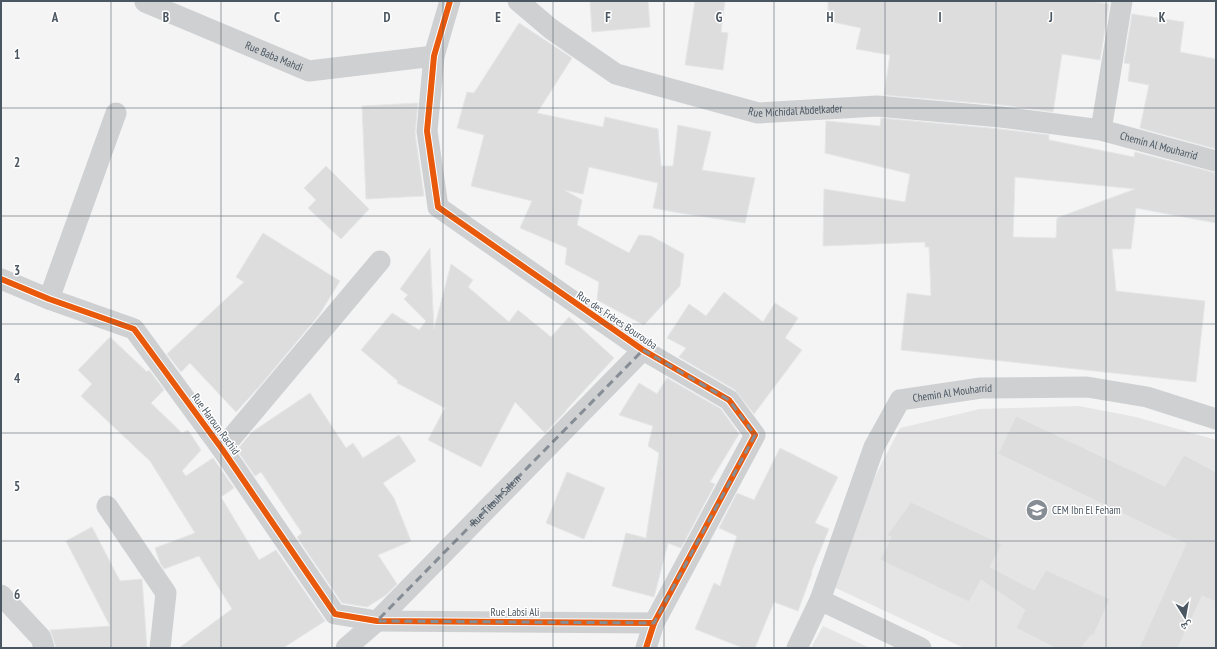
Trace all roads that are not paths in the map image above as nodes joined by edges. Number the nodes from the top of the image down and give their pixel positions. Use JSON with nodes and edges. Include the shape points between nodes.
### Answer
{"nodes":[{"id":1,"x":450,"y":1,"type":"edge"},
{"id":2,"x":518,"y":1,"type":"edge"},
{"id":3,"x":1122,"y":1,"type":"edge"},
{"id":4,"x":145,"y":2,"type":"edge"},
{"id":5,"x":434,"y":56,"type":"junction"},
{"id":6,"x":116,"y":113,"type":"dead end"},
{"id":7,"x":1101,"y":130,"type":"junction"},
{"id":8,"x":1216,"y":161,"type":"edge"},
{"id":9,"x":380,"y":261,"type":"dead end"},
{"id":10,"x":1,"y":278,"type":"edge"},
{"id":11,"x":49,"y":299,"type":"junction"},
{"id":12,"x":643,"y":350,"type":"junction"},
{"id":13,"x":1216,"y":418,"type":"edge"},
{"id":14,"x":222,"y":449,"type":"junction"},
{"id":15,"x":107,"y":506,"type":"dead end"},
{"id":16,"x":1,"y":595,"type":"edge"},
{"id":17,"x":820,"y":600,"type":"junction"},
{"id":18,"x":377,"y":621,"type":"junction"},
{"id":19,"x":654,"y":624,"type":"junction"},
{"id":20,"x":44,"y":648,"type":"edge"},
{"id":21,"x":160,"y":648,"type":"edge"},
{"id":22,"x":346,"y":648,"type":"edge"},
{"id":23,"x":646,"y":648,"type":"edge"},
{"id":24,"x":797,"y":648,"type":"edge"},
{"id":25,"x":921,"y":648,"type":"edge"}],
"edges":[{"from":1,"to":5,"type":"street","name":"Rue des Frères Bourouba"},
{"from":2,"to":7,"type":"street","name":"Rue Michidal Abdelkader","via":[[551,29],[616,74],[758,113],[877,106],[1001,117]]},
{"from":3,"to":7,"type":"street"},
{"from":4,"to":5,"type":"street","name":"Rue Baba Mahdi","via":[[309,71]]},
{"from":5,"to":12,"type":"street","name":"Rue des Frères Bourouba","via":[[427,131],[438,207]]},
{"from":6,"to":11,"type":"street"},
{"from":7,"to":8,"type":"street","name":"Chemin Al Mouharrid"},
{"from":9,"to":14,"type":"street"},
{"from":10,"to":11,"type":"street","name":"Rue Haroun Rachid"},
{"from":11,"to":14,"type":"street","name":"Rue Haroun Rachid","via":[[134,329]]},
{"from":12,"to":18,"type":"street","name":"Rue Titouh Salem"},
{"from":12,"to":19,"type":"street","name":"Rue des Frères Bourouba","via":[[729,400],[755,435]]},
{"from":13,"to":17,"type":"street","name":"Chemin Al Mouharrid","via":[[1147,397],[1087,386],[981,388],[900,400],[874,447]]},
{"from":14,"to":18,"type":"street","name":"Rue Haroun Rachid","via":[[335,614]]},
{"from":15,"to":21,"type":"street","via":[[166,593]]},
{"from":16,"to":20,"type":"street","via":[[41,638]]},
{"from":17,"to":24,"type":"street","name":"Chemin Al Mouharrid"},
{"from":17,"to":25,"type":"street"},
{"from":18,"to":19,"type":"street","name":"Rue Labsi Ali"},
{"from":18,"to":22,"type":"street","name":"Rue Titouh Salem"},
{"from":19,"to":23,"type":"street","name":"Rue des Frères Bourouba"}]}
